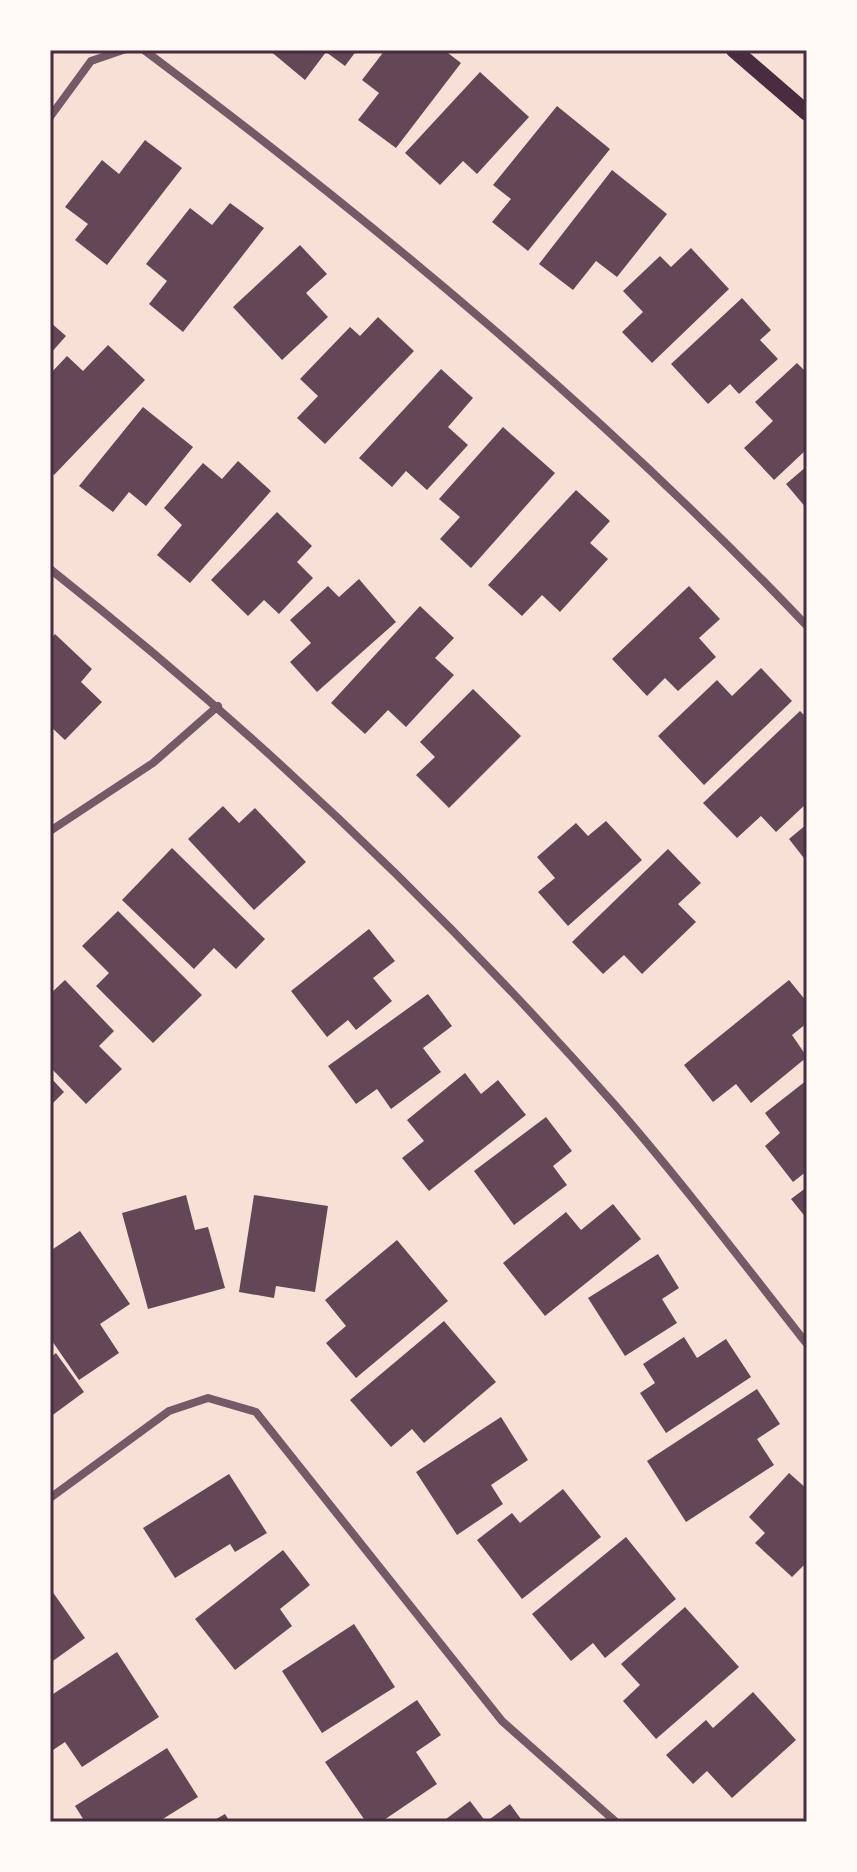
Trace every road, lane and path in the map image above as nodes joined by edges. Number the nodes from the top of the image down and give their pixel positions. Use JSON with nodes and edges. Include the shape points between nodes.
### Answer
{"nodes":[{"id":1,"x":123,"y":50,"type":"edge"},
{"id":2,"x":144,"y":50,"type":"edge"},
{"id":3,"x":734,"y":50,"type":"edge"},
{"id":4,"x":807,"y":113,"type":"edge"},
{"id":5,"x":50,"y":117,"type":"edge"},
{"id":6,"x":50,"y":569,"type":"edge"},
{"id":7,"x":807,"y":626,"type":"edge"},
{"id":8,"x":218,"y":706,"type":"junction"},
{"id":9,"x":50,"y":831,"type":"edge"},
{"id":10,"x":807,"y":1344,"type":"edge"},
{"id":11,"x":50,"y":1498,"type":"edge"},
{"id":12,"x":616,"y":1822,"type":"edge"}],
"edges":[{"from":1,"to":5,"type":"street","via":[[91,61]]},
{"from":2,"to":7,"type":"street","via":[[271,145],[546,372]]},
{"from":3,"to":4,"type":"main road"},
{"from":6,"to":8,"type":"street"},
{"from":8,"to":9,"type":"street","via":[[153,763]]},
{"from":8,"to":10,"type":"street","via":[[386,862],[479,957],[615,1106]]},
{"from":11,"to":12,"type":"street","via":[[169,1411],[208,1398],[256,1412],[502,1721]]}]}
